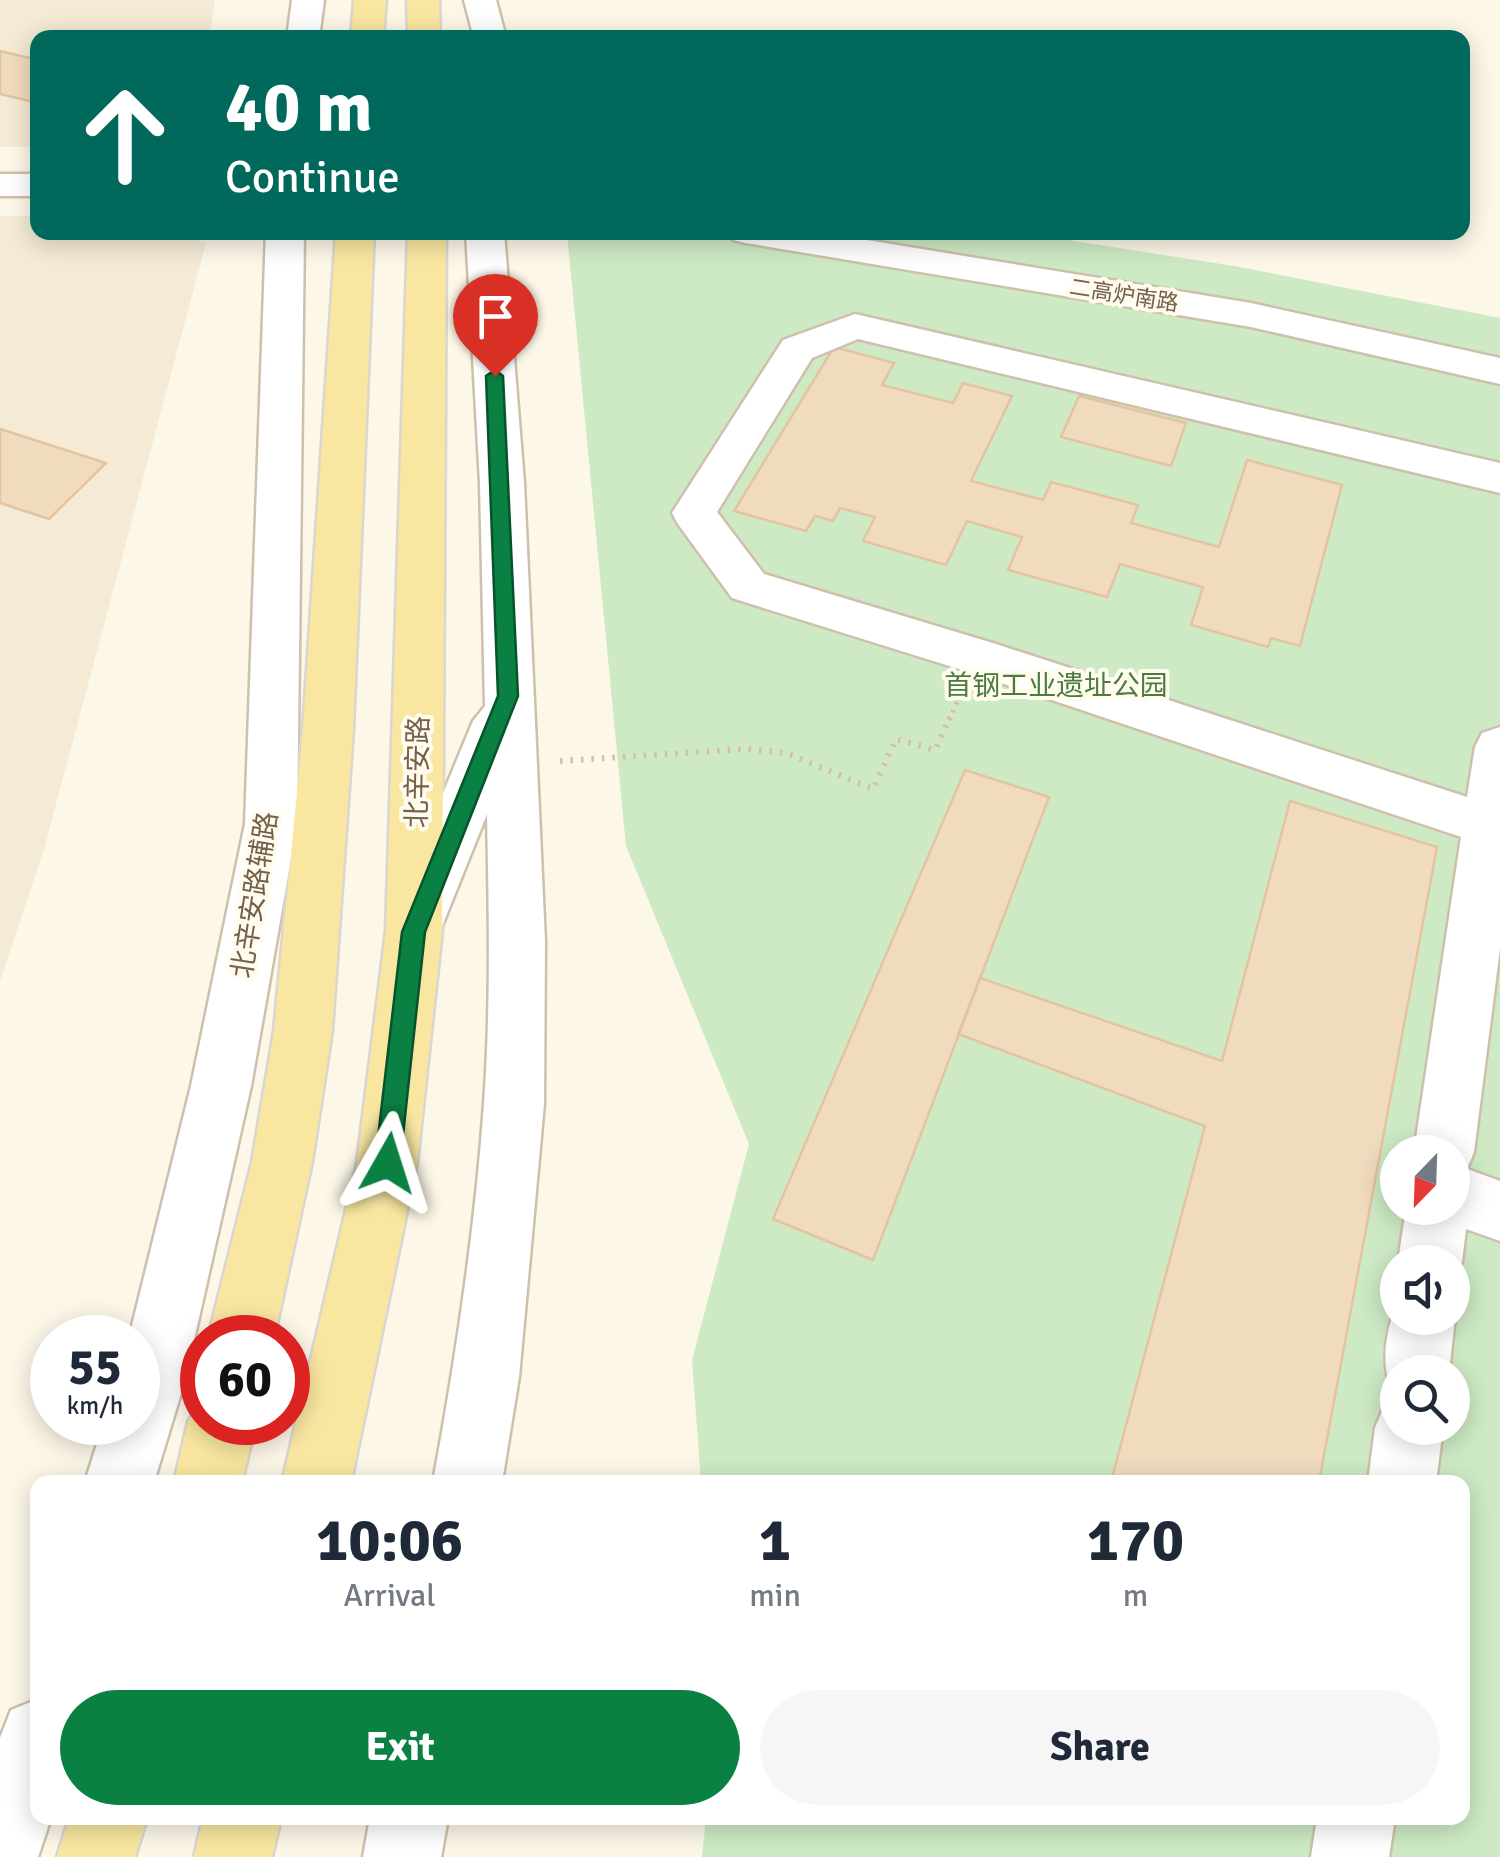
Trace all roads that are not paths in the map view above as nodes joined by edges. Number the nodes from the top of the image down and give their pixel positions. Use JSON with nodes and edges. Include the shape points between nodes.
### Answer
{"nodes":[{"id":1,"x":308,"y":0,"type":"edge"},
{"id":2,"x":370,"y":0,"type":"edge"},
{"id":3,"x":423,"y":0,"type":"edge"},
{"id":4,"x":480,"y":0,"type":"edge"},
{"id":5,"x":304,"y":30,"type":"edge"},
{"id":6,"x":368,"y":30,"type":"edge"},
{"id":7,"x":424,"y":30,"type":"edge"},
{"id":8,"x":488,"y":30,"type":"edge"},
{"id":9,"x":30,"y":185,"type":"edge"},
{"id":10,"x":0,"y":186,"type":"edge"},
{"id":11,"x":285,"y":240,"type":"edge"},
{"id":12,"x":355,"y":240,"type":"edge"},
{"id":13,"x":426,"y":240,"type":"edge"},
{"id":14,"x":486,"y":240,"type":"edge"},
{"id":15,"x":795,"y":240,"type":"edge"},
{"id":16,"x":1500,"y":371,"type":"edge"},
{"id":17,"x":1500,"y":478,"type":"edge"},
{"id":18,"x":508,"y":696,"type":"junction"},
{"id":19,"x":328,"y":730,"type":"junction"},
{"id":20,"x":1500,"y":748,"type":"edge"},
{"id":21,"x":271,"y":824,"type":"junction"},
{"id":22,"x":1488,"y":824,"type":"junction"},
{"id":23,"x":414,"y":932,"type":"junction"},
{"id":24,"x":1446,"y":1135,"type":"edge"},
{"id":25,"x":1470,"y":1200,"type":"edge"},
{"id":26,"x":1500,"y":1211,"type":"edge"},
{"id":27,"x":246,"y":1315,"type":"edge"},
{"id":28,"x":217,"y":1445,"type":"edge"},
{"id":29,"x":1407,"y":1445,"type":"edge"},
{"id":30,"x":121,"y":1475,"type":"edge"},
{"id":31,"x":210,"y":1475,"type":"edge"},
{"id":32,"x":318,"y":1475,"type":"edge"},
{"id":33,"x":469,"y":1475,"type":"edge"},
{"id":34,"x":1403,"y":1475,"type":"edge"},
{"id":35,"x":30,"y":1762,"type":"edge"},
{"id":36,"x":106,"y":1825,"type":"edge"},
{"id":37,"x":240,"y":1825,"type":"edge"},
{"id":38,"x":408,"y":1825,"type":"edge"},
{"id":39,"x":1355,"y":1825,"type":"edge"},
{"id":40,"x":0,"y":1854,"type":"edge"},
{"id":41,"x":96,"y":1857,"type":"edge"},
{"id":42,"x":233,"y":1857,"type":"edge"},
{"id":43,"x":402,"y":1857,"type":"edge"},
{"id":44,"x":1350,"y":1857,"type":"edge"}],
"edges":[{"from":1,"to":5,"type":"street"},
{"from":2,"to":6,"type":"main road"},
{"from":3,"to":7,"type":"main road"},
{"from":4,"to":8,"type":"street"},
{"from":9,"to":10,"type":"street"},
{"from":11,"to":21,"type":"street","name":"北辛安路辅路"},
{"from":12,"to":19,"type":"main road"},
{"from":13,"to":23,"type":"main road","name":"北辛安路"},
{"from":14,"to":18,"type":"street"},
{"from":15,"to":16,"type":"street","name":"二高炉南路","via":[[1251,315]]},
{"from":17,"to":22,"type":"street","via":[[855,326],[797,349],[694,513],[748,586]]},
{"from":18,"to":23,"type":"street"},
{"from":18,"to":33,"type":"street","via":[[514,1104]]},
{"from":19,"to":21,"type":"street"},
{"from":19,"to":27,"type":"main road","via":[[303,1031],[282,1162]]},
{"from":20,"to":22,"type":"street"},
{"from":21,"to":30,"type":"street","name":"北辛安路辅路","via":[[217,1104],[152,1380]]},
{"from":22,"to":24,"type":"street"},
{"from":23,"to":32,"type":"main road","name":"北辛安路","via":[[388,1163]]},
{"from":25,"to":26,"type":"street"},
{"from":28,"to":31,"type":"main road"},
{"from":29,"to":34,"type":"street"},
{"from":35,"to":40,"type":"street"},
{"from":36,"to":41,"type":"main road"},
{"from":37,"to":42,"type":"main road"},
{"from":38,"to":43,"type":"street"},
{"from":39,"to":44,"type":"street"}]}
